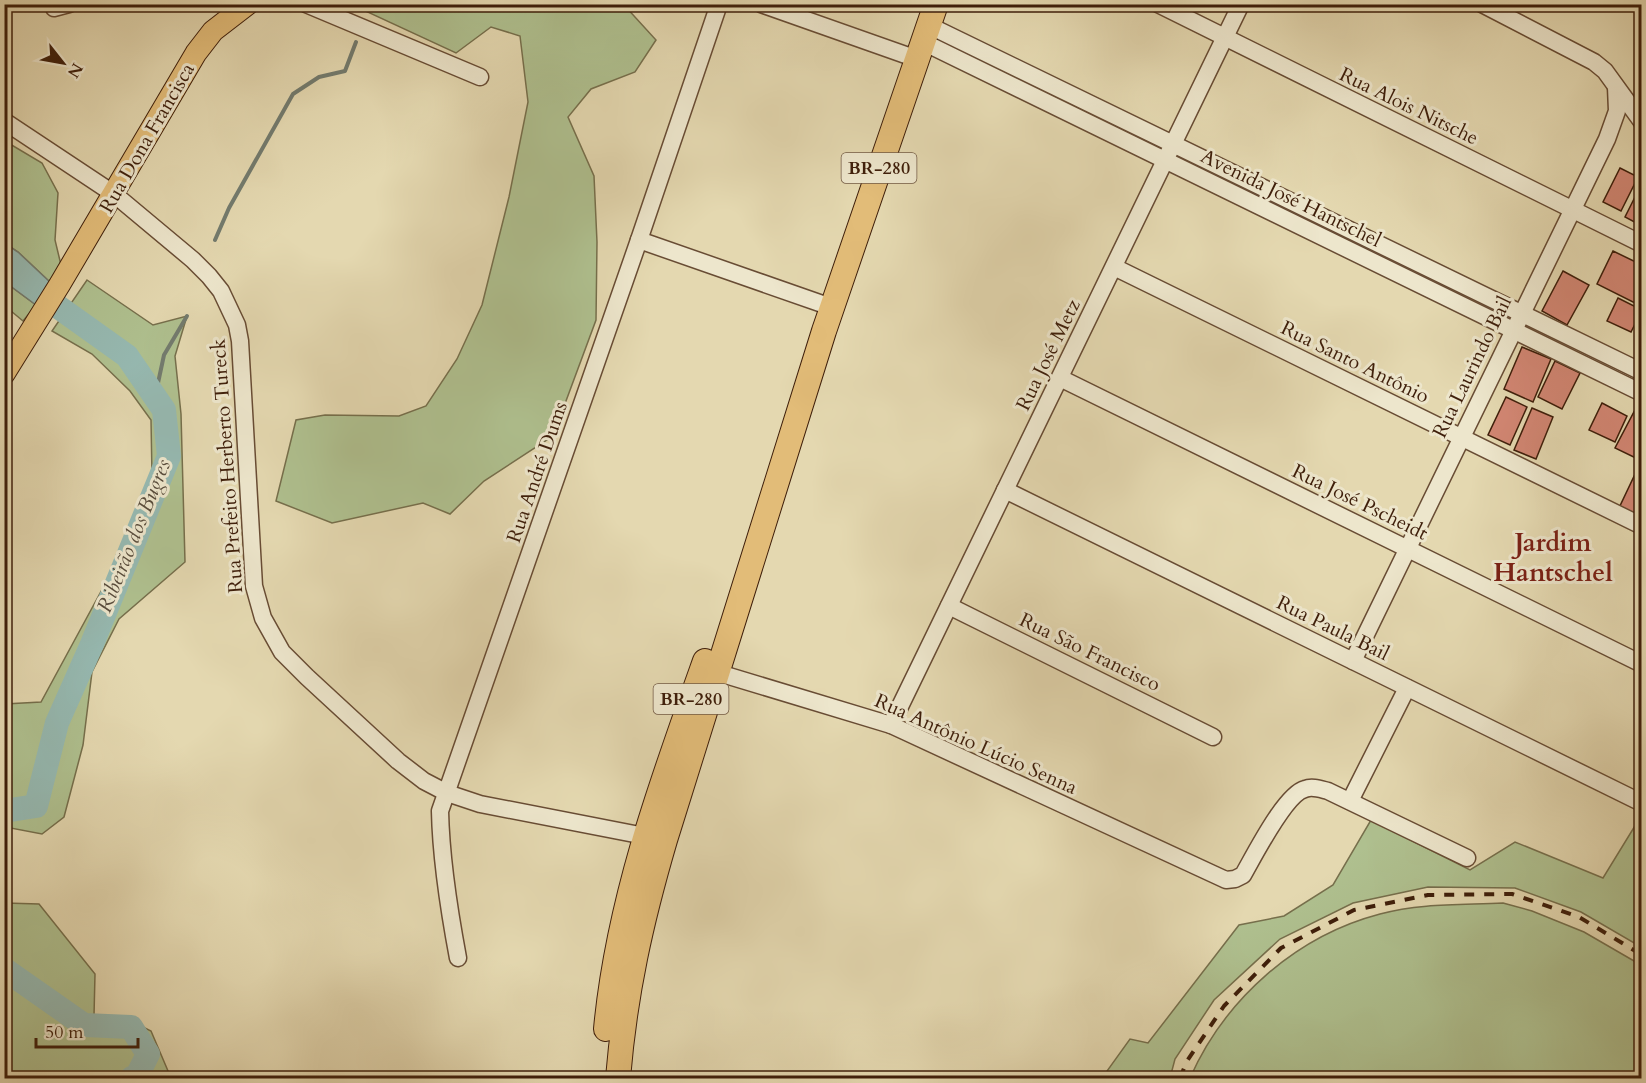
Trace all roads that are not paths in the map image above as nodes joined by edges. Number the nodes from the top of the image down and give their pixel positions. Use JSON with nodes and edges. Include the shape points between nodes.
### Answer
{"nodes":[{"id":1,"x":248,"y":4,"type":"edge"},
{"id":2,"x":306,"y":4,"type":"edge"},
{"id":3,"x":719,"y":4,"type":"edge"},
{"id":4,"x":761,"y":4,"type":"edge"},
{"id":5,"x":1158,"y":4,"type":"edge"},
{"id":6,"x":1241,"y":4,"type":"edge"},
{"id":7,"x":1482,"y":4,"type":"edge"},
{"id":8,"x":926,"y":33,"type":"edge"},
{"id":9,"x":1225,"y":38,"type":"junction"},
{"id":10,"x":480,"y":77,"type":"dead end"},
{"id":11,"x":1616,"y":87,"type":"junction"},
{"id":12,"x":4,"y":121,"type":"edge"},
{"id":13,"x":1641,"y":122,"type":"edge"},
{"id":14,"x":1173,"y":144,"type":"junction"},
{"id":15,"x":1166,"y":160,"type":"junction"},
{"id":16,"x":114,"y":195,"type":"junction"},
{"id":17,"x":1572,"y":210,"type":"junction"},
{"id":18,"x":639,"y":240,"type":"junction"},
{"id":19,"x":1641,"y":244,"type":"edge"},
{"id":20,"x":1114,"y":267,"type":"junction"},
{"id":21,"x":831,"y":307,"type":"junction"},
{"id":22,"x":1521,"y":314,"type":"junction"},
{"id":23,"x":1513,"y":330,"type":"junction"},
{"id":24,"x":1641,"y":372,"type":"edge"},
{"id":25,"x":5,"y":374,"type":"edge"},
{"id":26,"x":1060,"y":378,"type":"junction"},
{"id":27,"x":1641,"y":393,"type":"edge"},
{"id":28,"x":1461,"y":438,"type":"junction"},
{"id":29,"x":1005,"y":490,"type":"junction"},
{"id":30,"x":1641,"y":526,"type":"edge"},
{"id":31,"x":1407,"y":549,"type":"junction"},
{"id":32,"x":949,"y":606,"type":"junction"},
{"id":33,"x":1353,"y":661,"type":"junction"},
{"id":34,"x":1641,"y":664,"type":"edge"},
{"id":35,"x":710,"y":670,"type":"junction"},
{"id":36,"x":1407,"y":688,"type":"junction"},
{"id":37,"x":891,"y":725,"type":"junction"},
{"id":38,"x":1213,"y":737,"type":"dead end"},
{"id":39,"x":447,"y":793,"type":"junction"},
{"id":40,"x":1350,"y":801,"type":"junction"},
{"id":41,"x":1641,"y":803,"type":"edge"},
{"id":42,"x":654,"y":838,"type":"junction"},
{"id":43,"x":1467,"y":858,"type":"dead end"},
{"id":44,"x":458,"y":958,"type":"dead end"},
{"id":45,"x":604,"y":1078,"type":"edge"},
{"id":46,"x":618,"y":1078,"type":"edge"}],
"edges":[{"from":1,"to":16,"type":"main road","name":"Rua Dona Francisca","via":[[205,41]]},
{"from":2,"to":10,"type":"street"},
{"from":3,"to":18,"type":"street","name":"Rua André Dums"},
{"from":4,"to":8,"type":"street"},
{"from":5,"to":9,"type":"street","name":"Rua Alois Nitsche"},
{"from":6,"to":9,"type":"street","name":"Rua José Metz"},
{"from":7,"to":11,"type":"street","via":[[1594,62]]},
{"from":8,"to":14,"type":"street","name":"Avenida José Hantschel"},
{"from":8,"to":15,"type":"street","name":"Avenida José Hantschel"},
{"from":8,"to":21,"type":"highway","number":"BR-280"},
{"from":9,"to":14,"type":"street","name":"Rua José Metz"},
{"from":9,"to":17,"type":"street","name":"Rua Alois Nitsche"},
{"from":11,"to":13,"type":"street"},
{"from":11,"to":17,"type":"street","name":"Rua Laurindo Bail","via":[[1613,125]]},
{"from":12,"to":16,"type":"street","name":"Rua Prefeito Herberto Tureck"},
{"from":14,"to":15,"type":"street","name":"Rua José Metz"},
{"from":14,"to":22,"type":"street","name":"Avenida José Hantschel"},
{"from":15,"to":20,"type":"street","name":"Rua José Metz"},
{"from":15,"to":23,"type":"street","name":"Avenida José Hantschel"},
{"from":16,"to":25,"type":"main road","name":"Rua Dona Francisca"},
{"from":16,"to":39,"type":"street","name":"Rua Prefeito Herberto Tureck","via":[[209,276],[237,325],[254,586],[271,635],[307,677],[398,761]]},
{"from":17,"to":19,"type":"street","name":"Rua Alois Nitsche"},
{"from":17,"to":22,"type":"street","name":"Rua Laurindo Bail"},
{"from":18,"to":21,"type":"street"},
{"from":18,"to":39,"type":"street","name":"Rua André Dums"},
{"from":20,"to":26,"type":"street","name":"Rua José Metz"},
{"from":20,"to":28,"type":"street","name":"Rua Santo Antônio"},
{"from":21,"to":35,"type":"highway","number":"BR-280"},
{"from":22,"to":23,"type":"street","name":"Rua Laurindo Bail"},
{"from":22,"to":24,"type":"street","name":"Avenida José Hantschel"},
{"from":23,"to":27,"type":"street","name":"Avenida José Hantschel"},
{"from":23,"to":28,"type":"street","name":"Rua Laurindo Bail"},
{"from":26,"to":29,"type":"street","name":"Rua José Metz"},
{"from":26,"to":31,"type":"street","name":"Rua José Pscheidt"},
{"from":28,"to":30,"type":"street","name":"Rua Santo Antônio"},
{"from":28,"to":31,"type":"street","name":"Rua Laurindo Bail"},
{"from":29,"to":32,"type":"street","name":"Rua José Metz"},
{"from":29,"to":33,"type":"street","name":"Rua Paula Bail"},
{"from":31,"to":33,"type":"street","name":"Rua Laurindo Bail"},
{"from":31,"to":34,"type":"street","name":"Rua José Pscheidt"},
{"from":32,"to":37,"type":"street","name":"Rua José Metz"},
{"from":32,"to":38,"type":"street","name":"Rua São Francisco"},
{"from":33,"to":36,"type":"street","name":"Rua Paula Bail"},
{"from":35,"to":37,"type":"street","name":"Rua Antônio Lúcio Senna"},
{"from":35,"to":42,"type":"highway","number":"BR-280"},
{"from":36,"to":40,"type":"street"},
{"from":36,"to":41,"type":"street","name":"Rua Paula Bail"},
{"from":37,"to":40,"type":"street","name":"Rua Antônio Lúcio Senna","via":[[1226,880],[1243,875],[1297,792],[1317,788]]},
{"from":39,"to":42,"type":"street","name":"Rua Prefeito Herberto Tureck","via":[[480,804]]},
{"from":39,"to":44,"type":"street","name":"Rua André Dums","via":[[440,811],[440,837]]},
{"from":40,"to":43,"type":"street"},
{"from":42,"to":45,"type":"highway","number":"BR-280","via":[[626,907],[613,971]]},
{"from":42,"to":46,"type":"highway","number":"BR-280","via":[[647,902],[628,986]]}]}
